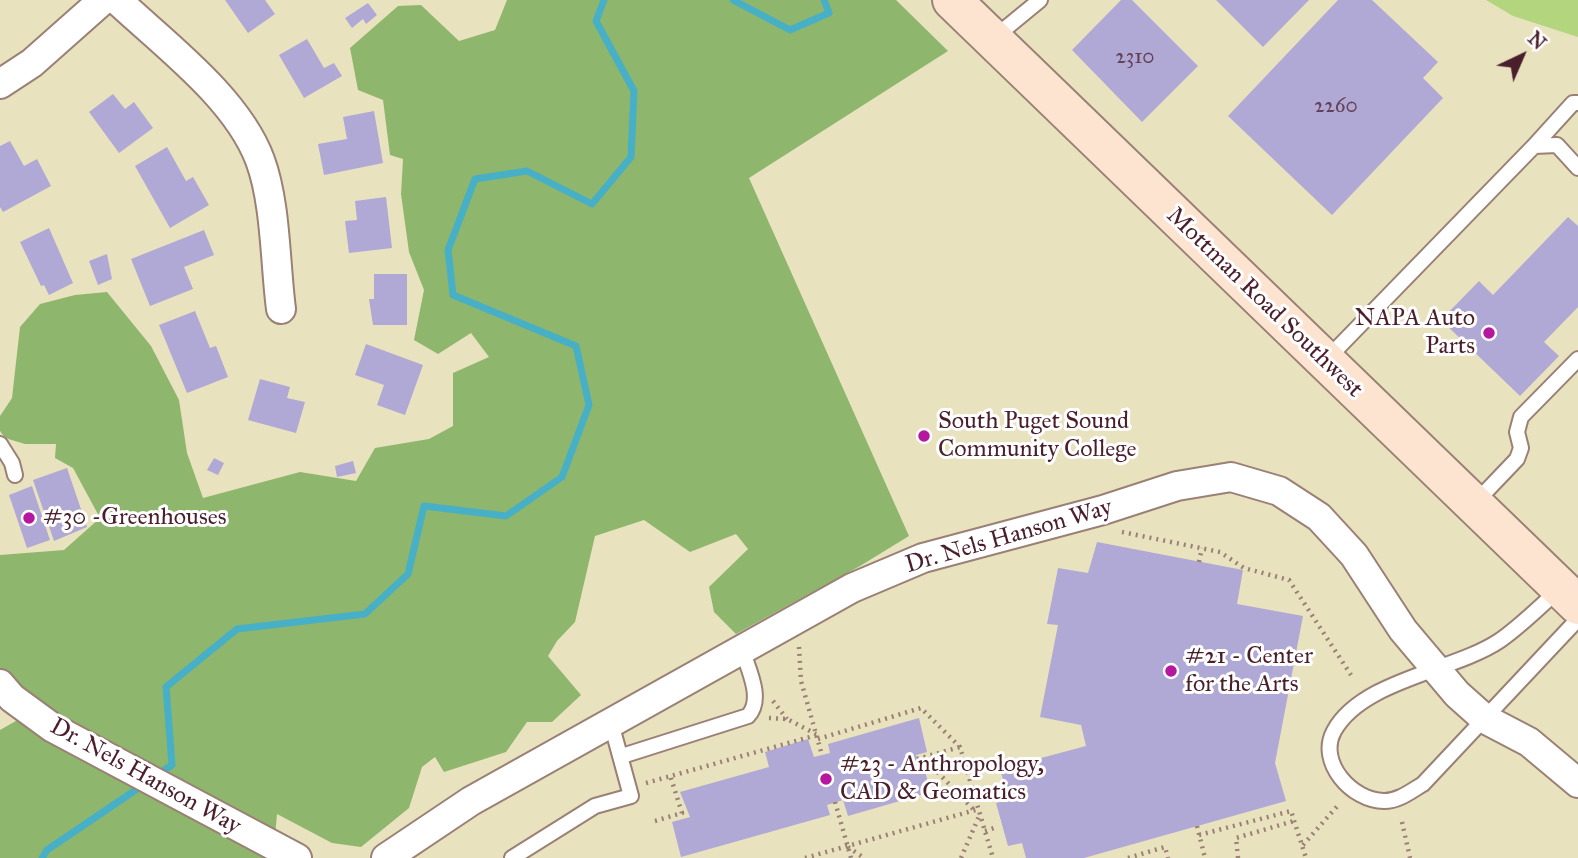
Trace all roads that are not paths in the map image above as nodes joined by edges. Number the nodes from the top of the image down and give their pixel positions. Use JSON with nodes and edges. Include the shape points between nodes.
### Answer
{"nodes":[{"id":1,"x":103,"y":0,"type":"edge"},
{"id":2,"x":117,"y":0,"type":"edge"},
{"id":3,"x":951,"y":0,"type":"edge"},
{"id":4,"x":1040,"y":0,"type":"edge"},
{"id":5,"x":994,"y":38,"type":"junction"},
{"id":6,"x":0,"y":84,"type":"edge"},
{"id":7,"x":1578,"y":103,"type":"edge"},
{"id":8,"x":1534,"y":146,"type":"junction"},
{"id":9,"x":1578,"y":168,"type":"edge"},
{"id":10,"x":281,"y":309,"type":"dead end"},
{"id":11,"x":1578,"y":359,"type":"edge"},
{"id":12,"x":1325,"y":362,"type":"junction"},
{"id":13,"x":0,"y":444,"type":"edge"},
{"id":14,"x":15,"y":475,"type":"dead end"},
{"id":15,"x":1474,"y":505,"type":"junction"},
{"id":16,"x":1572,"y":604,"type":"edge"},
{"id":17,"x":742,"y":649,"type":"junction"},
{"id":18,"x":1433,"y":669,"type":"junction"},
{"id":19,"x":0,"y":684,"type":"edge"},
{"id":20,"x":1485,"y":719,"type":"junction"},
{"id":21,"x":611,"y":723,"type":"junction"},
{"id":22,"x":622,"y":756,"type":"junction"},
{"id":23,"x":1578,"y":783,"type":"edge"},
{"id":24,"x":298,"y":858,"type":"edge"},
{"id":25,"x":386,"y":858,"type":"edge"},
{"id":26,"x":512,"y":858,"type":"edge"}],
"edges":[{"from":1,"to":6,"type":"street","via":[[32,63]]},
{"from":2,"to":10,"type":"street","via":[[223,100],[259,158]]},
{"from":3,"to":5,"type":"street","name":"Mottman Road Southwest"},
{"from":4,"to":5,"type":"lane"},
{"from":5,"to":12,"type":"street","name":"Mottman Road Southwest"},
{"from":7,"to":8,"type":"lane"},
{"from":8,"to":9,"type":"lane","via":[[1557,145]]},
{"from":8,"to":12,"type":"lane"},
{"from":11,"to":15,"type":"lane","via":[[1521,417],[1517,459]]},
{"from":12,"to":15,"type":"street","name":"Mottman Road Southwest"},
{"from":13,"to":14,"type":"lane"},
{"from":15,"to":16,"type":"street","name":"Mottman Road Southwest"},
{"from":16,"to":18,"type":"lane","via":[[1451,666]]},
{"from":16,"to":20,"type":"lane"},
{"from":17,"to":18,"type":"street","name":"Dr. Nels Hanson Way","via":[[852,588],[923,558],[1177,486],[1231,477],[1279,491],[1319,517],[1354,555]]},
{"from":17,"to":21,"type":"street","name":"Dr. Nels Hanson Way"},
{"from":17,"to":22,"type":"lane","via":[[756,698],[755,709],[748,716]]},
{"from":18,"to":20,"type":"street","name":"Dr. Nels Hanson Way"},
{"from":18,"to":20,"type":"lane","via":[[1389,687],[1346,715],[1333,733],[1329,758],[1343,780],[1372,798],[1384,801],[1404,796],[1423,784]]},
{"from":19,"to":24,"type":"street","name":"Dr. Nels Hanson Way","via":[[21,706],[53,728]]},
{"from":20,"to":23,"type":"street","name":"Dr. Nels Hanson Way","via":[[1529,742]]},
{"from":21,"to":22,"type":"lane"},
{"from":21,"to":25,"type":"street","name":"Dr. Nels Hanson Way","via":[[471,801]]},
{"from":22,"to":26,"type":"lane","via":[[631,796],[595,806]]}]}
